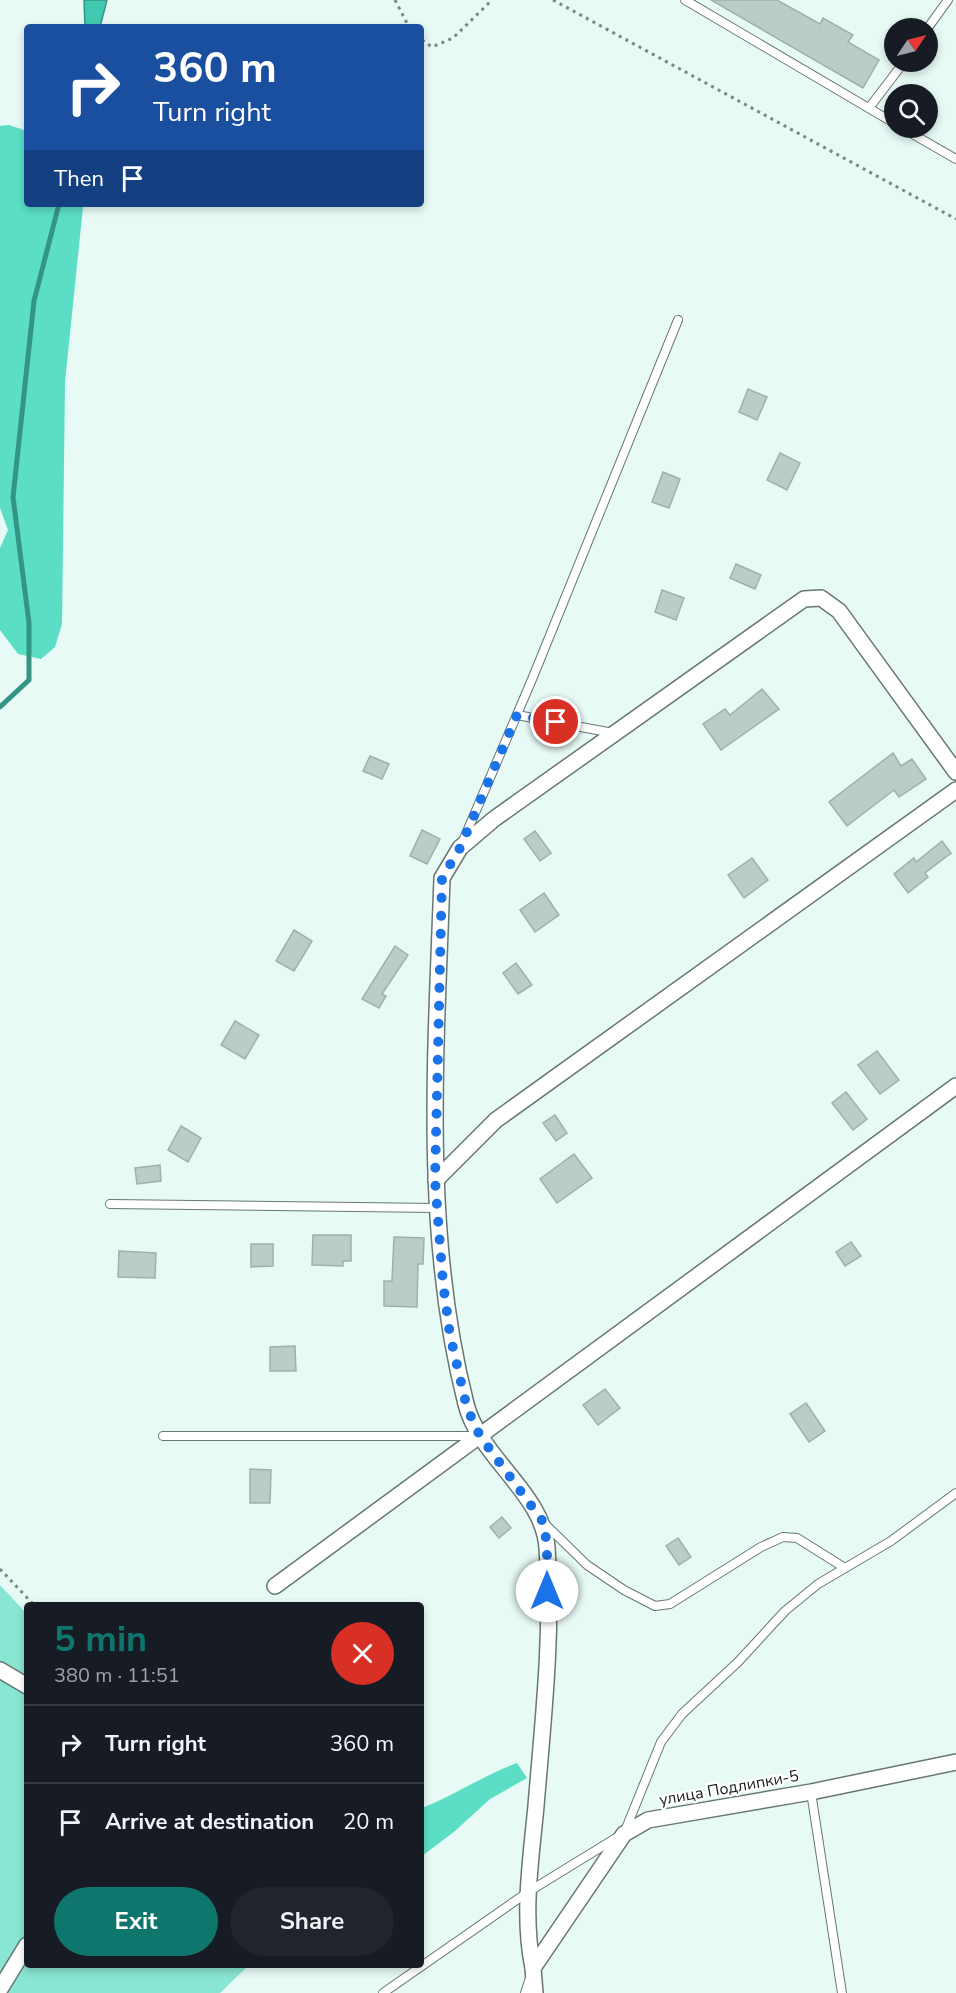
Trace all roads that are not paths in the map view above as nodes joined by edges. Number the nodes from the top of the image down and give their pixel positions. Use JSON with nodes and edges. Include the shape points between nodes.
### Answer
{"nodes":[{"id":1,"x":685,"y":0,"type":"edge"},
{"id":2,"x":948,"y":0,"type":"edge"},
{"id":3,"x":935,"y":18,"type":"edge"},
{"id":4,"x":896,"y":72,"type":"edge"},
{"id":5,"x":869,"y":108,"type":"junction"},
{"id":6,"x":884,"y":117,"type":"edge"},
{"id":7,"x":919,"y":138,"type":"edge"},
{"id":8,"x":956,"y":159,"type":"edge"},
{"id":9,"x":678,"y":320,"type":"dead end"},
{"id":10,"x":517,"y":715,"type":"junction"},
{"id":11,"x":615,"y":733,"type":"junction"},
{"id":12,"x":956,"y":772,"type":"edge"},
{"id":13,"x":956,"y":790,"type":"edge"},
{"id":14,"x":460,"y":848,"type":"junction"},
{"id":15,"x":956,"y":1086,"type":"edge"},
{"id":16,"x":435,"y":1180,"type":"junction"},
{"id":17,"x":110,"y":1204,"type":"dead end"},
{"id":18,"x":437,"y":1208,"type":"junction"},
{"id":19,"x":163,"y":1436,"type":"dead end"},
{"id":20,"x":480,"y":1436,"type":"junction"},
{"id":21,"x":956,"y":1493,"type":"edge"},
{"id":22,"x":544,"y":1523,"type":"junction"},
{"id":23,"x":845,"y":1568,"type":"junction"},
{"id":24,"x":275,"y":1586,"type":"dead end"},
{"id":25,"x":0,"y":1670,"type":"edge"},
{"id":26,"x":24,"y":1684,"type":"edge"},
{"id":27,"x":956,"y":1762,"type":"edge"},
{"id":28,"x":812,"y":1792,"type":"junction"},
{"id":29,"x":624,"y":1834,"type":"junction"},
{"id":30,"x":528,"y":1892,"type":"junction"},
{"id":31,"x":24,"y":1950,"type":"edge"},
{"id":32,"x":424,"y":1964,"type":"edge"},
{"id":33,"x":418,"y":1968,"type":"edge"},
{"id":34,"x":533,"y":1968,"type":"junction"},
{"id":35,"x":0,"y":1989,"type":"edge"},
{"id":36,"x":382,"y":1993,"type":"edge"},
{"id":37,"x":525,"y":1993,"type":"edge"},
{"id":38,"x":535,"y":1993,"type":"edge"},
{"id":39,"x":842,"y":1993,"type":"edge"}],
"edges":[{"from":1,"to":5,"type":"lane"},
{"from":2,"to":3,"type":"lane"},
{"from":4,"to":5,"type":"lane"},
{"from":5,"to":6,"type":"lane"},
{"from":7,"to":8,"type":"lane"},
{"from":9,"to":10,"type":"lane"},
{"from":10,"to":11,"type":"lane"},
{"from":10,"to":14,"type":"lane"},
{"from":11,"to":12,"type":"street","via":[[804,599],[821,598],[839,611]]},
{"from":11,"to":14,"type":"street","via":[[494,819]]},
{"from":13,"to":16,"type":"street","via":[[496,1120]]},
{"from":14,"to":16,"type":"street","via":[[442,878]]},
{"from":15,"to":20,"type":"street"},
{"from":16,"to":18,"type":"street"},
{"from":17,"to":18,"type":"lane"},
{"from":18,"to":20,"type":"street","via":[[450,1335],[467,1408]]},
{"from":19,"to":20,"type":"lane"},
{"from":20,"to":22,"type":"street"},
{"from":20,"to":24,"type":"street"},
{"from":21,"to":23,"type":"lane","via":[[891,1541]]},
{"from":22,"to":23,"type":"lane","via":[[587,1565],[655,1606],[670,1604],[783,1537],[798,1538]]},
{"from":22,"to":30,"type":"street","via":[[547,1679]]},
{"from":23,"to":29,"type":"lane","via":[[785,1611],[682,1714],[661,1743]]},
{"from":25,"to":26,"type":"street"},
{"from":27,"to":28,"type":"street","name":"улица Подлипки-5"},
{"from":28,"to":29,"type":"street","name":"улица Подлипки-5","via":[[648,1820]]},
{"from":28,"to":39,"type":"lane"},
{"from":29,"to":30,"type":"lane"},
{"from":29,"to":34,"type":"street","name":"улица Подлипки-5"},
{"from":30,"to":32,"type":"lane"},
{"from":30,"to":34,"type":"street","via":[[527,1941]]},
{"from":31,"to":35,"type":"street"},
{"from":33,"to":36,"type":"lane"},
{"from":34,"to":37,"type":"lane"},
{"from":34,"to":38,"type":"street"}]}
